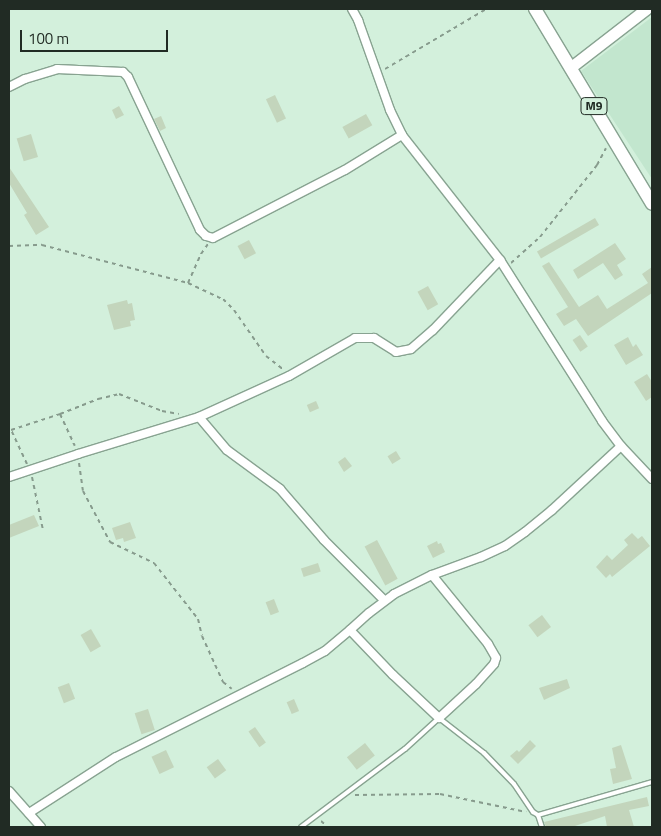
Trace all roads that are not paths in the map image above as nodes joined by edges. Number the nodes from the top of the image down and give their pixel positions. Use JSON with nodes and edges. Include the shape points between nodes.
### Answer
{"nodes":[{"id":1,"x":352,"y":9,"type":"edge"},
{"id":2,"x":535,"y":9,"type":"edge"},
{"id":3,"x":646,"y":9,"type":"edge"},
{"id":4,"x":571,"y":67,"type":"junction"},
{"id":5,"x":9,"y":87,"type":"edge"},
{"id":6,"x":402,"y":135,"type":"junction"},
{"id":7,"x":652,"y":204,"type":"edge"},
{"id":8,"x":500,"y":260,"type":"junction"},
{"id":9,"x":199,"y":418,"type":"junction"},
{"id":10,"x":621,"y":446,"type":"junction"},
{"id":11,"x":9,"y":477,"type":"edge"},
{"id":12,"x":652,"y":479,"type":"edge"},
{"id":13,"x":432,"y":574,"type":"junction"},
{"id":14,"x":384,"y":600,"type":"junction"},
{"id":15,"x":350,"y":630,"type":"junction"},
{"id":16,"x":439,"y":718,"type":"junction"},
{"id":17,"x":652,"y":782,"type":"edge"},
{"id":18,"x":9,"y":791,"type":"edge"},
{"id":19,"x":29,"y":813,"type":"junction"},
{"id":20,"x":538,"y":815,"type":"junction"},
{"id":21,"x":41,"y":827,"type":"edge"},
{"id":22,"x":301,"y":827,"type":"edge"},
{"id":23,"x":542,"y":827,"type":"edge"}],
"edges":[{"from":1,"to":6,"type":"street"},
{"from":2,"to":4,"type":"main road","number":"M9"},
{"from":3,"to":4,"type":"street"},
{"from":4,"to":7,"type":"main road","number":"M9"},
{"from":5,"to":6,"type":"street","via":[[25,78],[57,69],[123,72],[200,230],[213,238],[346,170]]},
{"from":6,"to":8,"type":"street"},
{"from":8,"to":9,"type":"street","via":[[411,349],[396,352],[374,338],[355,338],[289,376]]},
{"from":8,"to":10,"type":"street"},
{"from":9,"to":11,"type":"street"},
{"from":9,"to":14,"type":"street","via":[[227,450],[280,489],[324,540]]},
{"from":10,"to":12,"type":"street"},
{"from":10,"to":13,"type":"street","via":[[552,510],[512,541],[481,557]]},
{"from":13,"to":14,"type":"street"},
{"from":13,"to":16,"type":"street","via":[[496,658],[482,678]]},
{"from":14,"to":15,"type":"street"},
{"from":15,"to":16,"type":"street"},
{"from":15,"to":19,"type":"street","via":[[324,651],[116,757]]},
{"from":16,"to":20,"type":"lane","via":[[484,753]]},
{"from":16,"to":22,"type":"lane","via":[[405,749]]},
{"from":17,"to":20,"type":"lane"},
{"from":18,"to":19,"type":"street"},
{"from":19,"to":21,"type":"street"},
{"from":20,"to":23,"type":"lane"}]}
